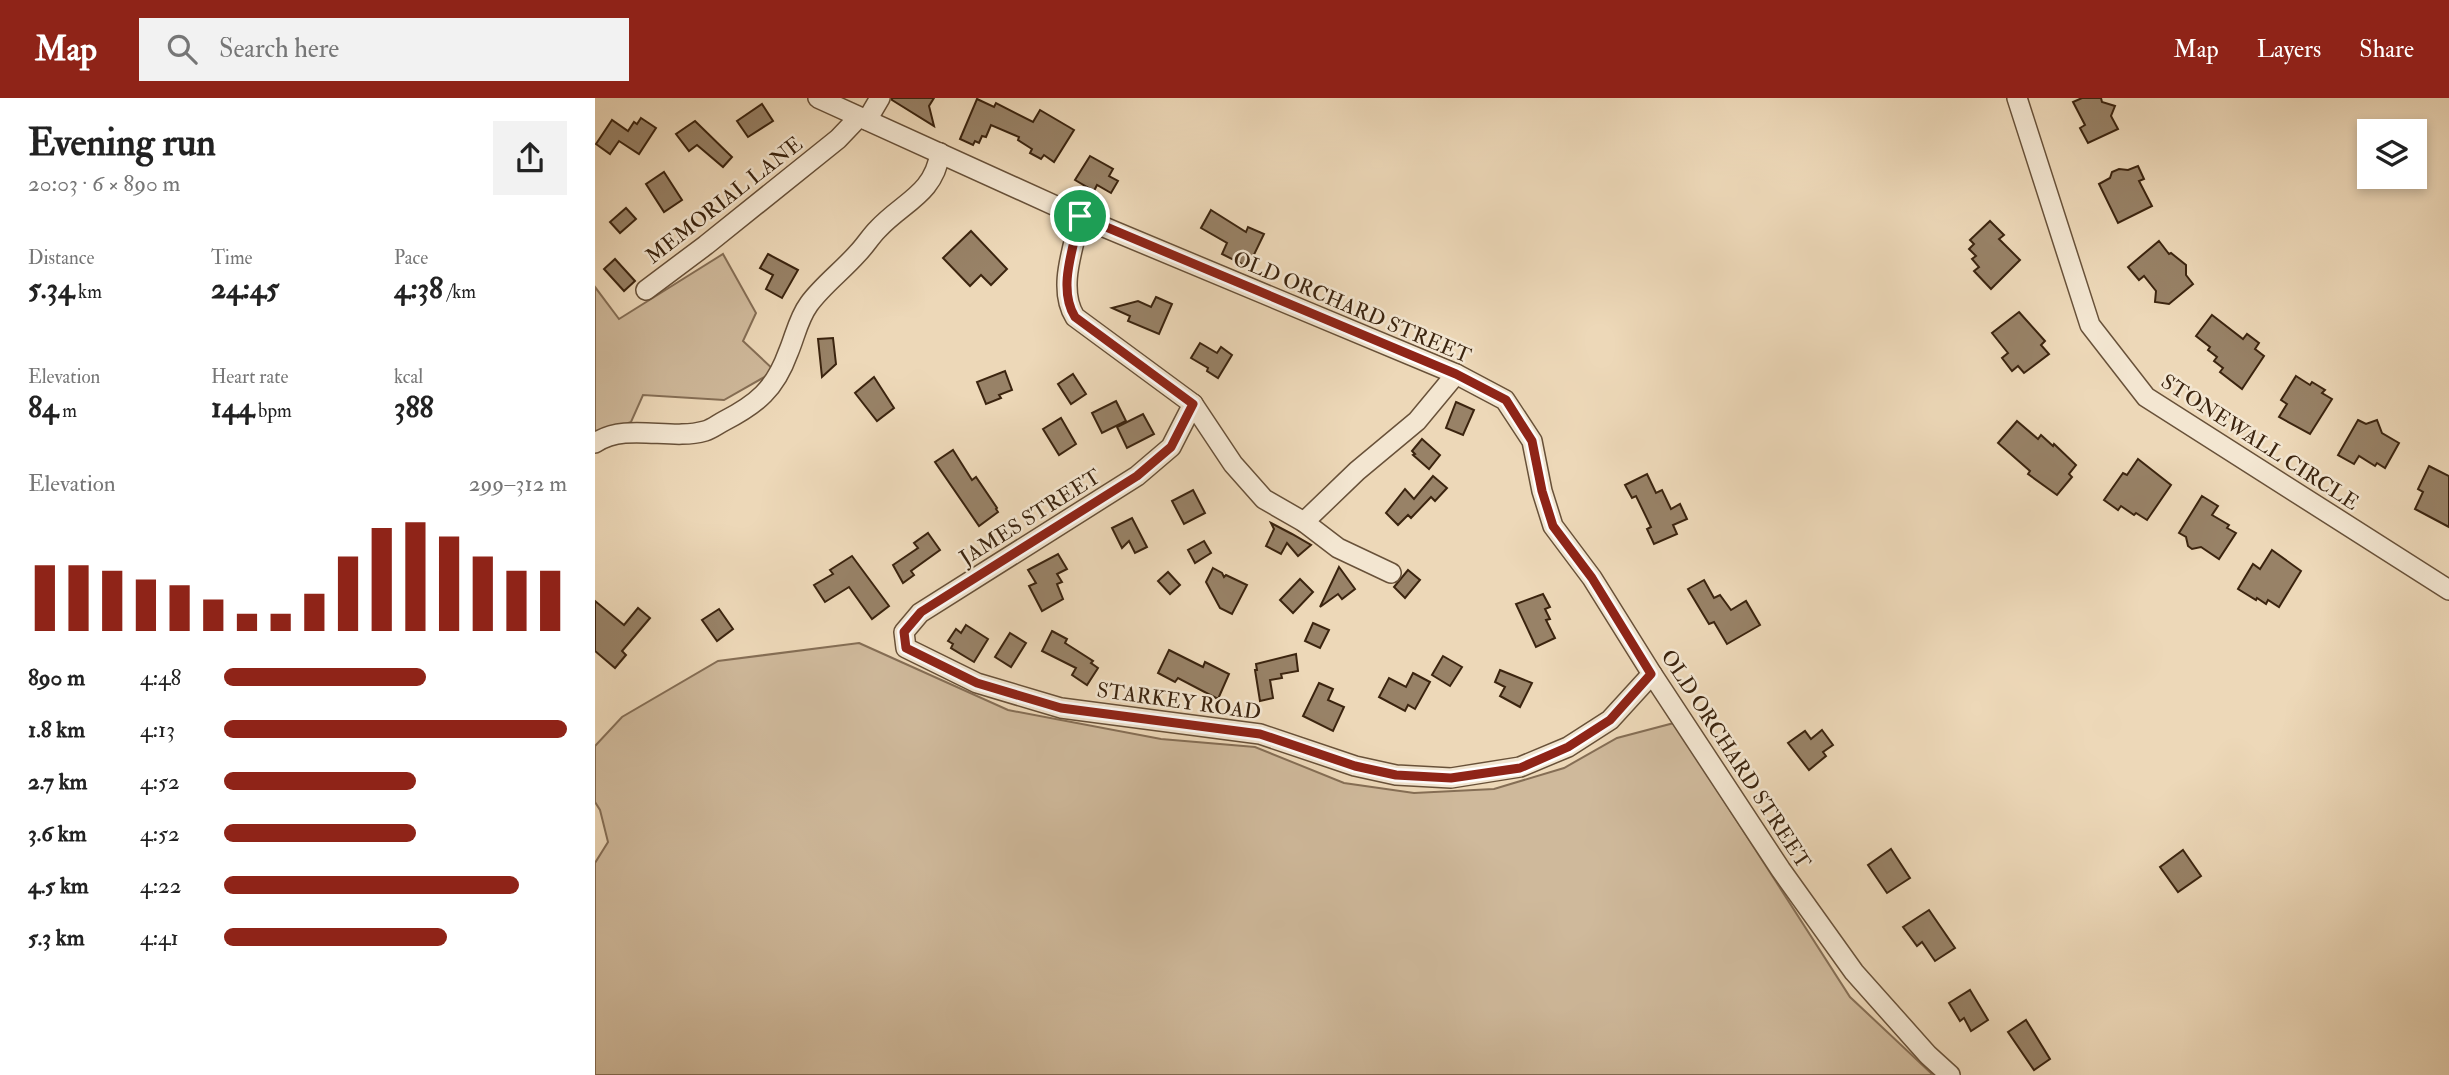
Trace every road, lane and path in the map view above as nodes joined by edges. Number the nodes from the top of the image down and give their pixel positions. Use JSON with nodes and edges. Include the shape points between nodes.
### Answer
{"nodes":[{"id":1,"x":818,"y":98,"type":"edge"},
{"id":2,"x":880,"y":98,"type":"edge"},
{"id":3,"x":2017,"y":98,"type":"edge"},
{"id":4,"x":863,"y":118,"type":"junction"},
{"id":5,"x":940,"y":153,"type":"junction"},
{"id":6,"x":1080,"y":216,"type":"junction"},
{"id":7,"x":646,"y":290,"type":"dead end"},
{"id":8,"x":1456,"y":374,"type":"junction"},
{"id":9,"x":1193,"y":404,"type":"junction"},
{"id":10,"x":595,"y":443,"type":"edge"},
{"id":11,"x":1304,"y":522,"type":"junction"},
{"id":12,"x":1391,"y":573,"type":"dead end"},
{"id":13,"x":2449,"y":590,"type":"edge"},
{"id":14,"x":923,"y":658,"type":"joint"},
{"id":15,"x":1651,"y":674,"type":"junction"},
{"id":16,"x":1950,"y":1075,"type":"edge"}],
"edges":[{"from":1,"to":4,"type":"street","name":"OLD ORCHARD STREET"},
{"from":2,"to":4,"type":"street","name":"MEMORIAL LANE"},
{"from":3,"to":13,"type":"street","name":"STONEWALL CIRCLE","via":[[2090,325],[2145,397]]},
{"from":4,"to":5,"type":"street","name":"OLD ORCHARD STREET"},
{"from":4,"to":7,"type":"street","name":"MEMORIAL LANE"},
{"from":5,"to":6,"type":"street","name":"OLD ORCHARD STREET"},
{"from":5,"to":10,"type":"street","via":[[938,170],[923,191],[888,218],[809,304],[768,391],[705,431],[620,433]]},
{"from":6,"to":8,"type":"street","name":"OLD ORCHARD STREET"},
{"from":6,"to":9,"type":"street","via":[[1066,285],[1075,317]]},
{"from":8,"to":11,"type":"street","via":[[1417,421]]},
{"from":8,"to":15,"type":"street","name":"OLD ORCHARD STREET","via":[[1506,400],[1519,420],[1532,441],[1553,526],[1592,578]]},
{"from":9,"to":11,"type":"street","via":[[1233,464],[1264,499]]},
{"from":9,"to":14,"type":"street","name":"JAMES STREET","via":[[1171,447],[1137,476],[921,612],[904,632],[906,648]]},
{"from":11,"to":12,"type":"street","via":[[1338,548]]},
{"from":14,"to":15,"type":"street","name":"STARKEY ROAD","via":[[977,683],[1061,708],[1260,734],[1355,766],[1396,775],[1451,778],[1520,768],[1568,747],[1610,720]]},
{"from":15,"to":16,"type":"street","name":"OLD ORCHARD STREET","via":[[1854,972]]}]}
